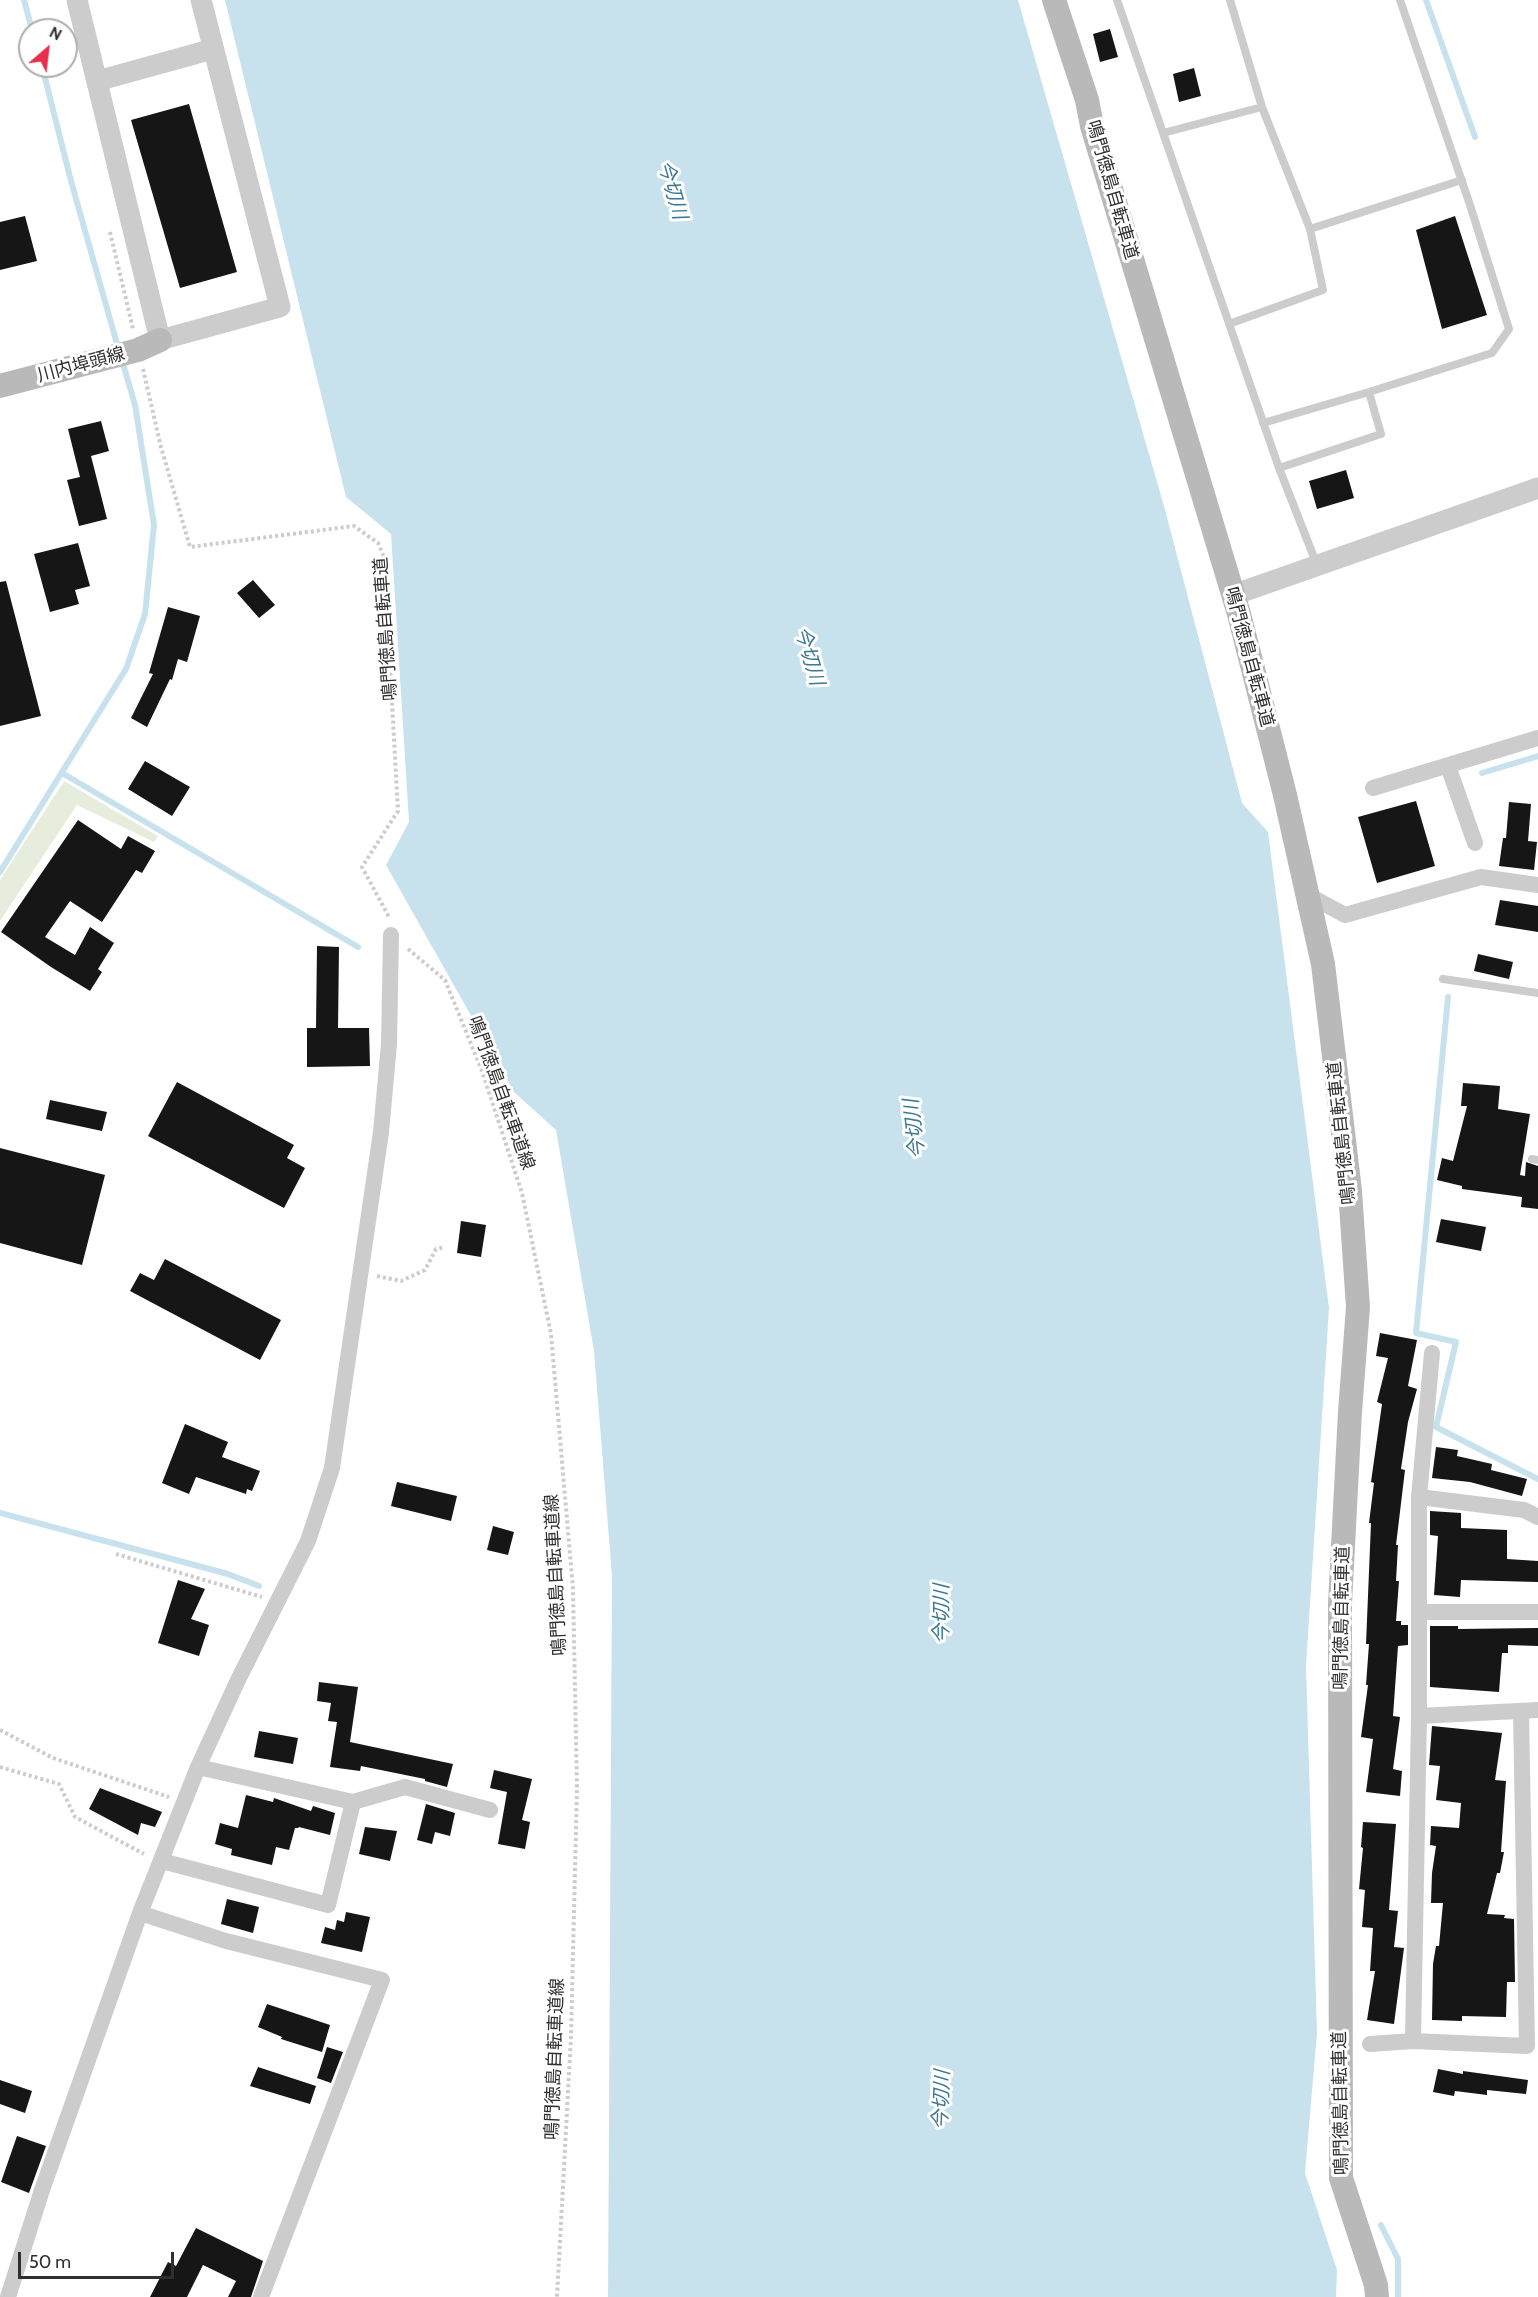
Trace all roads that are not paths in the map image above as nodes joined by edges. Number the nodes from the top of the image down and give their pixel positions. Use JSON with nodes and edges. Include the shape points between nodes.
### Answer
{"nodes":[{"id":1,"x":77,"y":0,"type":"edge"},
{"id":2,"x":201,"y":0,"type":"edge"},
{"id":3,"x":1054,"y":0,"type":"edge"},
{"id":4,"x":1117,"y":0,"type":"edge"},
{"id":5,"x":1230,"y":0,"type":"edge"},
{"id":6,"x":1400,"y":0,"type":"edge"},
{"id":7,"x":213,"y":49,"type":"junction"},
{"id":8,"x":97,"y":81,"type":"junction"},
{"id":9,"x":1262,"y":107,"type":"junction"},
{"id":10,"x":1163,"y":133,"type":"junction"},
{"id":11,"x":1462,"y":180,"type":"junction"},
{"id":12,"x":1310,"y":230,"type":"junction"},
{"id":13,"x":1229,"y":324,"type":"junction"},
{"id":14,"x":160,"y":340,"type":"junction"},
{"id":15,"x":0,"y":386,"type":"edge"},
{"id":16,"x":1369,"y":392,"type":"junction"},
{"id":17,"x":1263,"y":423,"type":"junction"},
{"id":18,"x":1279,"y":468,"type":"junction"},
{"id":19,"x":1538,"y":488,"type":"edge"},
{"id":20,"x":1317,"y":565,"type":"junction"},
{"id":21,"x":1233,"y":595,"type":"junction"},
{"id":22,"x":1538,"y":738,"type":"edge"},
{"id":23,"x":1448,"y":766,"type":"junction"},
{"id":24,"x":1373,"y":788,"type":"dead end"},
{"id":25,"x":1475,"y":843,"type":"dead end"},
{"id":26,"x":1538,"y":885,"type":"edge"},
{"id":27,"x":1308,"y":896,"type":"junction"},
{"id":28,"x":391,"y":935,"type":"road end"},
{"id":29,"x":1443,"y":979,"type":"dead end"},
{"id":30,"x":1538,"y":993,"type":"edge"},
{"id":31,"x":1432,"y":1353,"type":"dead end"},
{"id":32,"x":1419,"y":1497,"type":"junction"},
{"id":33,"x":1538,"y":1517,"type":"edge"},
{"id":34,"x":1419,"y":1612,"type":"junction"},
{"id":35,"x":1538,"y":1612,"type":"edge"},
{"id":36,"x":1530,"y":1711,"type":"edge"},
{"id":37,"x":1419,"y":1716,"type":"junction"},
{"id":38,"x":198,"y":1767,"type":"junction"},
{"id":39,"x":354,"y":1802,"type":"junction"},
{"id":40,"x":490,"y":1810,"type":"dead end"},
{"id":41,"x":162,"y":1861,"type":"junction"},
{"id":42,"x":140,"y":1913,"type":"junction"},
{"id":43,"x":1413,"y":2041,"type":"junction"},
{"id":44,"x":1370,"y":2044,"type":"dead end"},
{"id":45,"x":1532,"y":2047,"type":"edge"},
{"id":46,"x":9,"y":2297,"type":"edge"},
{"id":47,"x":261,"y":2297,"type":"edge"},
{"id":48,"x":1377,"y":2297,"type":"edge"}],
"edges":[{"from":1,"to":8,"type":"street"},
{"from":2,"to":7,"type":"street"},
{"from":3,"to":21,"type":"main road","name":"鳴門徳島自転車道","via":[[1088,100],[1092,126]]},
{"from":4,"to":10,"type":"lane"},
{"from":5,"to":9,"type":"lane"},
{"from":6,"to":11,"type":"lane"},
{"from":7,"to":8,"type":"street"},
{"from":7,"to":14,"type":"street","via":[[280,307]]},
{"from":8,"to":14,"type":"street"},
{"from":9,"to":10,"type":"lane"},
{"from":9,"to":12,"type":"lane"},
{"from":10,"to":13,"type":"lane"},
{"from":11,"to":12,"type":"lane"},
{"from":11,"to":16,"type":"lane","via":[[1509,329],[1492,353]]},
{"from":12,"to":13,"type":"lane","via":[[1323,290]]},
{"from":13,"to":17,"type":"lane"},
{"from":14,"to":15,"type":"main road","name":"川内埠頭線","via":[[138,350]]},
{"from":16,"to":17,"type":"lane"},
{"from":16,"to":18,"type":"lane","via":[[1381,434]]},
{"from":17,"to":18,"type":"lane"},
{"from":18,"to":20,"type":"lane"},
{"from":19,"to":20,"type":"street"},
{"from":20,"to":21,"type":"street"},
{"from":21,"to":27,"type":"main road","name":"鳴門徳島自転車道"},
{"from":22,"to":23,"type":"street"},
{"from":23,"to":24,"type":"street"},
{"from":23,"to":25,"type":"street"},
{"from":26,"to":27,"type":"street","via":[[1481,877],[1345,915]]},
{"from":27,"to":48,"type":"main road","name":"鳴門徳島自転車道","via":[[1326,986],[1350,1191],[1358,1307],[1340,1604],[1341,2178]]},
{"from":28,"to":38,"type":"street","via":[[383,1110],[332,1468],[308,1541]]},
{"from":29,"to":30,"type":"lane"},
{"from":31,"to":32,"type":"street"},
{"from":32,"to":33,"type":"street","via":[[1524,1510]]},
{"from":32,"to":34,"type":"street"},
{"from":34,"to":35,"type":"street"},
{"from":34,"to":37,"type":"street"},
{"from":36,"to":37,"type":"street"},
{"from":36,"to":45,"type":"street"},
{"from":37,"to":43,"type":"street"},
{"from":38,"to":39,"type":"street"},
{"from":38,"to":41,"type":"street"},
{"from":39,"to":40,"type":"street","via":[[405,1787]]},
{"from":39,"to":41,"type":"street","via":[[328,1905]]},
{"from":41,"to":42,"type":"street"},
{"from":42,"to":46,"type":"street","via":[[42,2190]]},
{"from":42,"to":47,"type":"street","via":[[226,1941],[382,1980]]},
{"from":43,"to":44,"type":"street"},
{"from":43,"to":45,"type":"street"}]}
